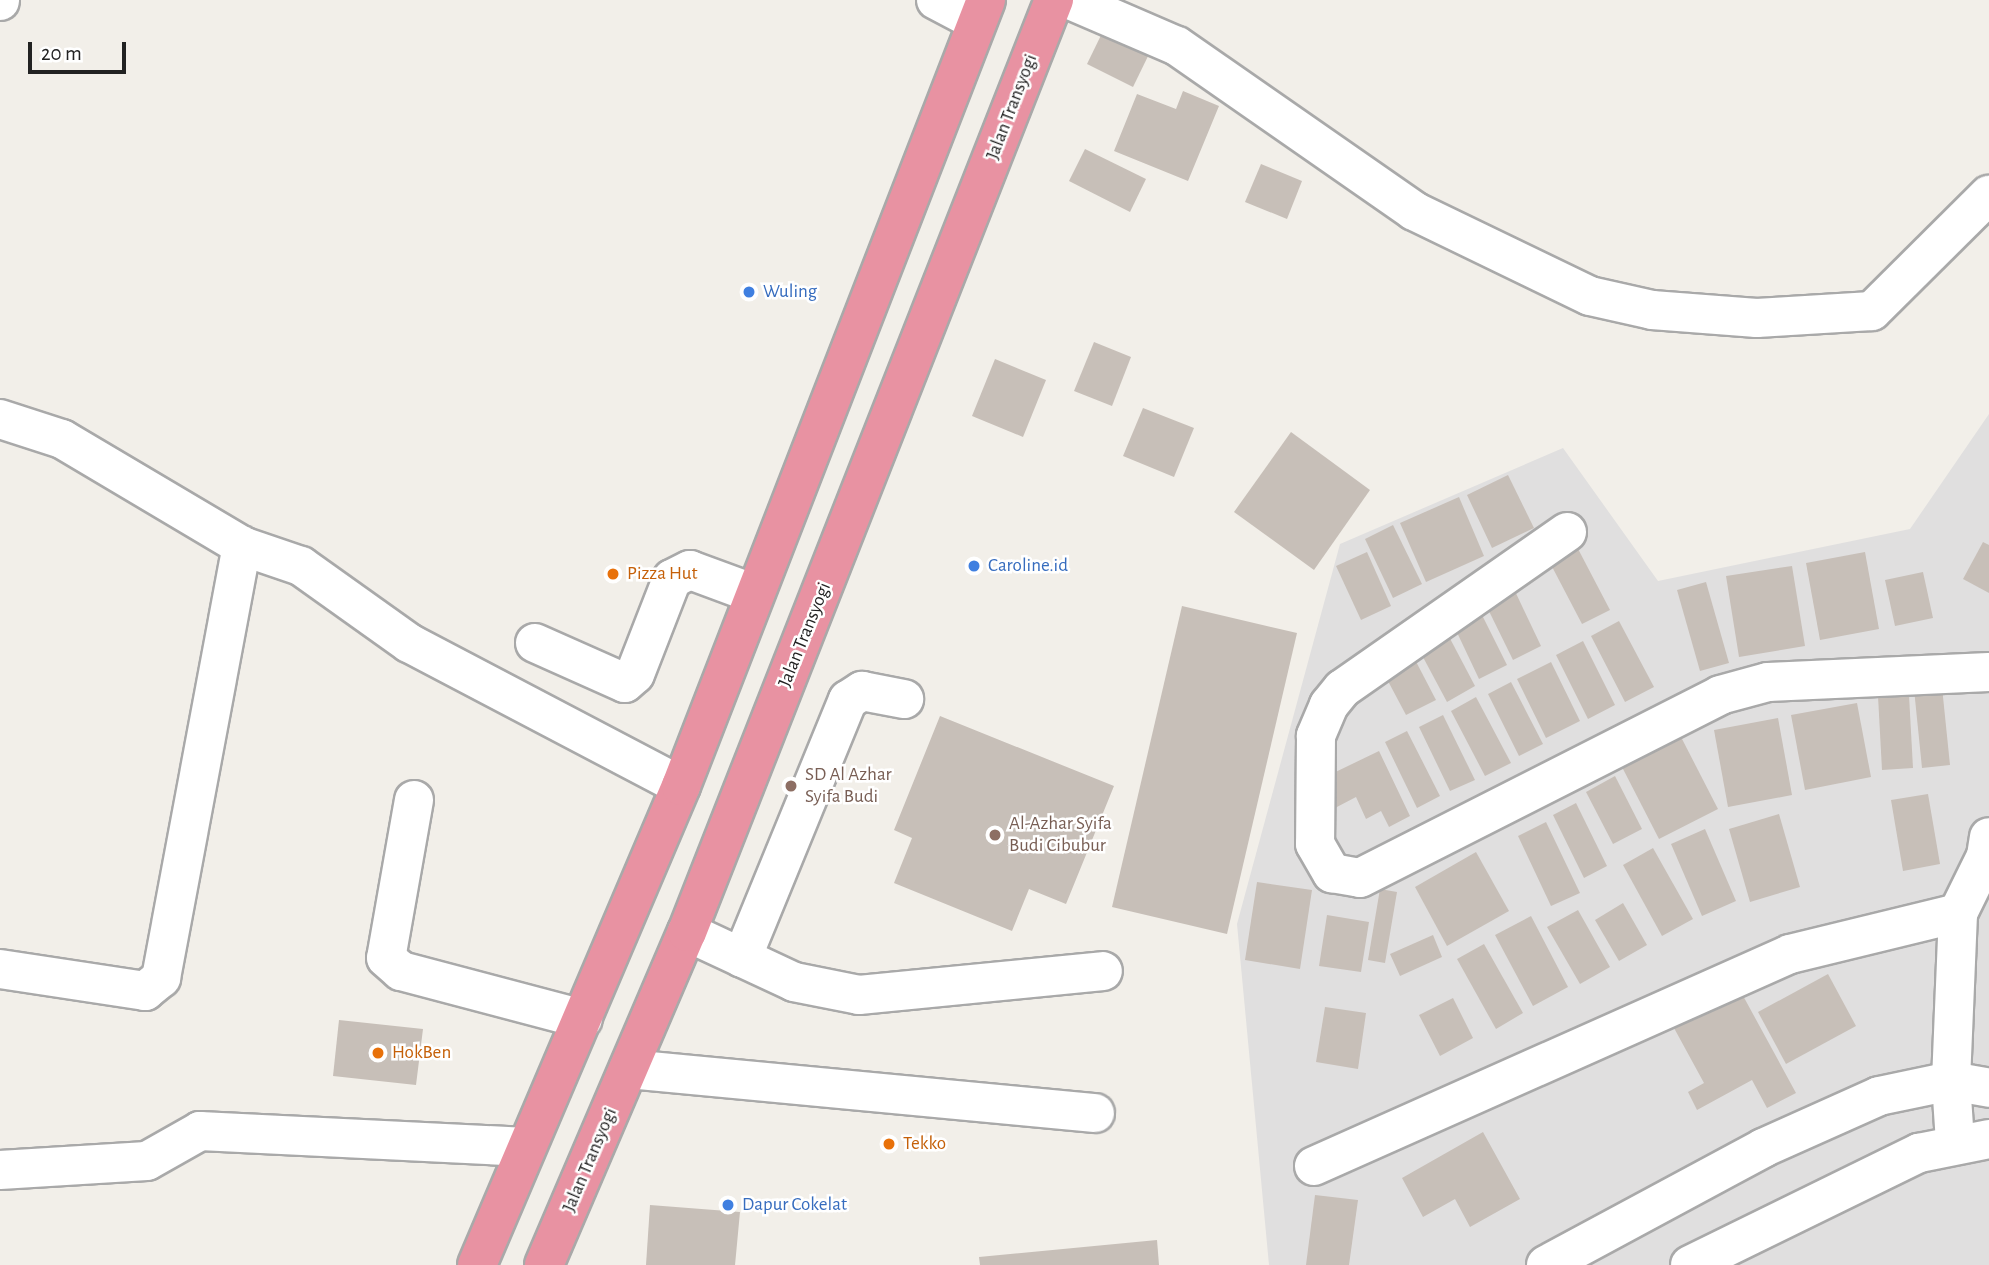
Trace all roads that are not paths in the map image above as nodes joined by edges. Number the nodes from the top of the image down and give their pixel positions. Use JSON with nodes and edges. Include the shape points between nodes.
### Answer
{"nodes":[{"id":1,"x":936,"y":0,"type":"edge"},
{"id":2,"x":1054,"y":0,"type":"edge"},
{"id":3,"x":1070,"y":0,"type":"edge"},
{"id":4,"x":982,"y":7,"type":"edge"},
{"id":5,"x":1989,"y":195,"type":"edge"},
{"id":6,"x":0,"y":419,"type":"edge"},
{"id":7,"x":1567,"y":532,"type":"dead end"},
{"id":8,"x":242,"y":546,"type":"junction"},
{"id":9,"x":755,"y":594,"type":"junction"},
{"id":10,"x":535,"y":643,"type":"dead end"},
{"id":11,"x":1989,"y":672,"type":"edge"},
{"id":12,"x":904,"y":699,"type":"dead end"},
{"id":13,"x":681,"y":786,"type":"junction"},
{"id":14,"x":414,"y":800,"type":"dead end"},
{"id":15,"x":1988,"y":852,"type":"edge"},
{"id":16,"x":1958,"y":913,"type":"junction"},
{"id":17,"x":687,"y":932,"type":"junction"},
{"id":18,"x":742,"y":958,"type":"junction"},
{"id":19,"x":0,"y":969,"type":"edge"},
{"id":20,"x":1103,"y":971,"type":"dead end"},
{"id":21,"x":583,"y":1019,"type":"junction"},
{"id":22,"x":629,"y":1069,"type":"junction"},
{"id":23,"x":1979,"y":1083,"type":"edge"},
{"id":24,"x":1095,"y":1113,"type":"dead end"},
{"id":25,"x":1978,"y":1140,"type":"edge"},
{"id":26,"x":527,"y":1147,"type":"junction"},
{"id":27,"x":1314,"y":1166,"type":"dead end"},
{"id":28,"x":0,"y":1170,"type":"edge"},
{"id":29,"x":477,"y":1265,"type":"edge"},
{"id":30,"x":544,"y":1265,"type":"edge"},
{"id":31,"x":1546,"y":1265,"type":"edge"},
{"id":32,"x":1690,"y":1265,"type":"edge"}],
"edges":[{"from":1,"to":4,"type":"street"},
{"from":2,"to":17,"type":"highway","name":"Jalan Transyogi"},
{"from":3,"to":5,"type":"street","via":[[1177,46],[1414,211],[1590,296],[1652,310],[1757,318],[1872,311]]},
{"from":4,"to":9,"type":"highway"},
{"from":6,"to":8,"type":"street","via":[[62,439]]},
{"from":7,"to":11,"type":"street","via":[[1342,689],[1329,705],[1316,736],[1315,844],[1332,873],[1360,878],[1720,695],[1768,682]]},
{"from":8,"to":13,"type":"street","via":[[302,566],[409,643]]},
{"from":8,"to":19,"type":"street","via":[[160,978],[145,991]]},
{"from":9,"to":10,"type":"street","via":[[690,570],[672,579],[635,674],[625,683],[615,683]]},
{"from":9,"to":13,"type":"highway"},
{"from":12,"to":18,"type":"street","via":[[862,691],[848,700]]},
{"from":13,"to":21,"type":"highway"},
{"from":14,"to":21,"type":"street","via":[[386,958],[401,971]]},
{"from":15,"to":16,"type":"street"},
{"from":16,"to":23,"type":"street"},
{"from":16,"to":27,"type":"street","via":[[1790,954]]},
{"from":17,"to":18,"type":"street"},
{"from":17,"to":22,"type":"highway","name":"Jalan Transyogi"},
{"from":18,"to":20,"type":"street","via":[[794,982],[859,995]]},
{"from":21,"to":26,"type":"highway"},
{"from":22,"to":24,"type":"street"},
{"from":22,"to":30,"type":"highway","name":"Jalan Transyogi"},
{"from":23,"to":25,"type":"street"},
{"from":23,"to":31,"type":"street","via":[[1880,1096],[1763,1148]]},
{"from":25,"to":32,"type":"street","via":[[1881,1168]]},
{"from":26,"to":28,"type":"street","via":[[200,1131],[147,1161]]},
{"from":26,"to":29,"type":"highway"}]}
